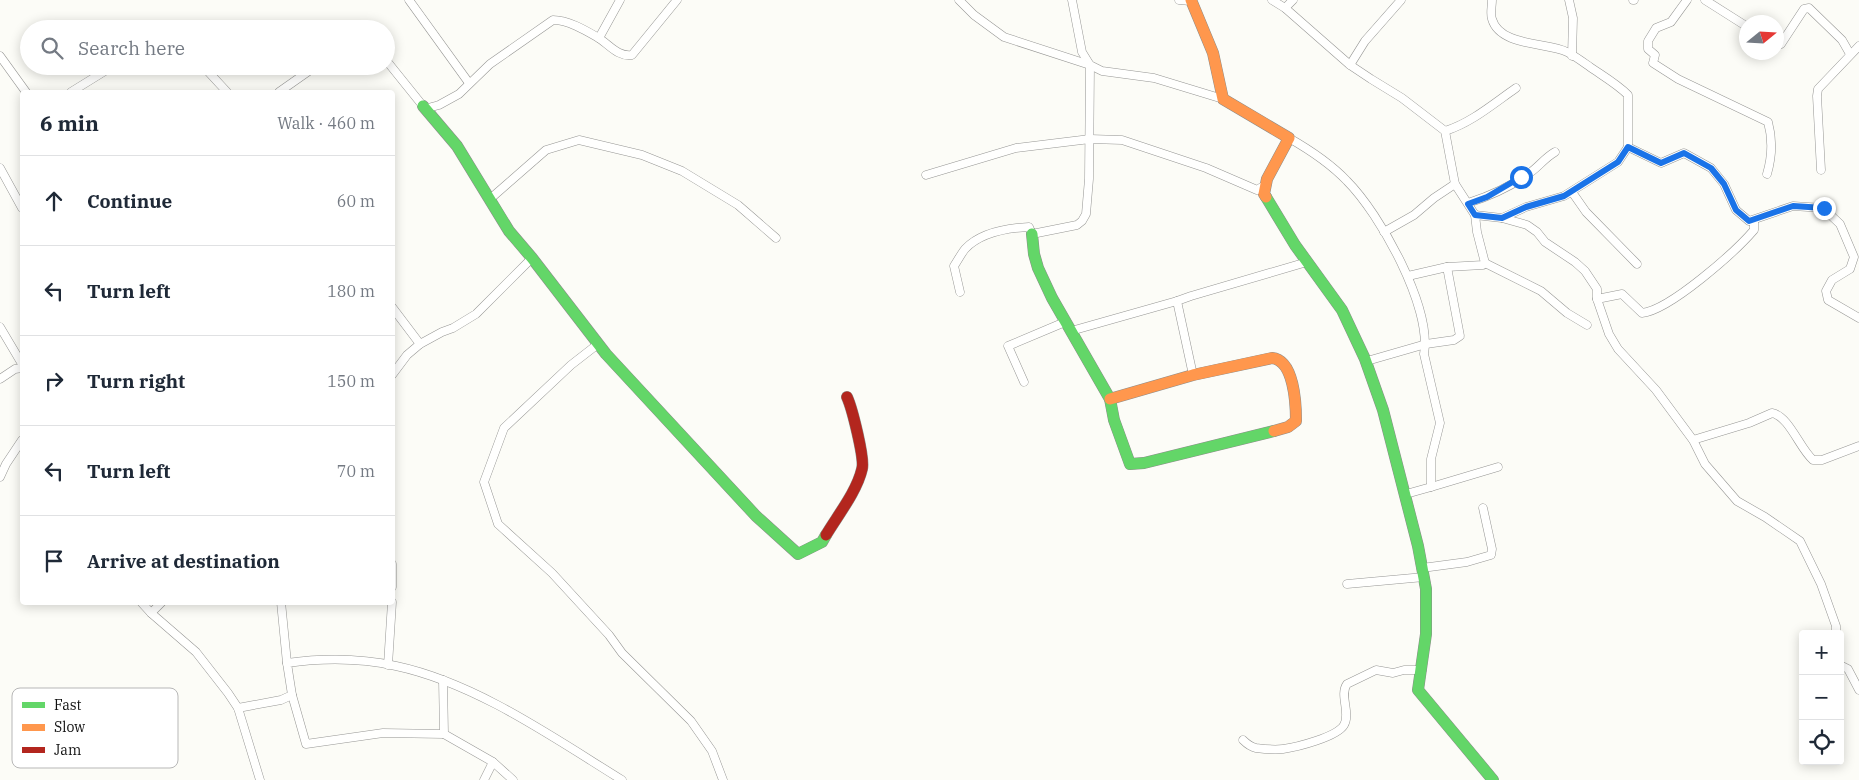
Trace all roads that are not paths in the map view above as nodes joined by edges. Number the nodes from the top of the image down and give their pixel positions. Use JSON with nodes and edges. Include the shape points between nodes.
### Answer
{"nodes":[{"id":1,"x":409,"y":0,"type":"edge"},
{"id":2,"x":620,"y":0,"type":"edge"},
{"id":3,"x":677,"y":0,"type":"edge"},
{"id":4,"x":959,"y":0,"type":"edge"},
{"id":5,"x":1072,"y":0,"type":"edge"},
{"id":6,"x":1179,"y":0,"type":"edge"},
{"id":7,"x":1191,"y":0,"type":"edge"},
{"id":8,"x":1272,"y":0,"type":"edge"},
{"id":9,"x":1293,"y":0,"type":"edge"},
{"id":10,"x":1402,"y":0,"type":"edge"},
{"id":11,"x":1492,"y":0,"type":"edge"},
{"id":12,"x":1569,"y":0,"type":"edge"},
{"id":13,"x":1687,"y":0,"type":"edge"},
{"id":14,"x":1705,"y":0,"type":"edge"},
{"id":15,"x":1285,"y":8,"type":"junction"},
{"id":16,"x":1739,"y":22,"type":"edge"},
{"id":17,"x":599,"y":38,"type":"junction"},
{"id":18,"x":1784,"y":40,"type":"edge"},
{"id":19,"x":1859,"y":46,"type":"edge"},
{"id":20,"x":1850,"y":54,"type":"junction"},
{"id":21,"x":0,"y":56,"type":"edge"},
{"id":22,"x":1572,"y":56,"type":"junction"},
{"id":23,"x":1090,"y":65,"type":"junction"},
{"id":24,"x":1350,"y":65,"type":"junction"},
{"id":25,"x":395,"y":71,"type":"edge"},
{"id":26,"x":98,"y":75,"type":"edge"},
{"id":27,"x":211,"y":75,"type":"edge"},
{"id":28,"x":303,"y":75,"type":"edge"},
{"id":29,"x":470,"y":83,"type":"junction"},
{"id":30,"x":1516,"y":88,"type":"dead end"},
{"id":31,"x":25,"y":90,"type":"edge"},
{"id":32,"x":74,"y":90,"type":"edge"},
{"id":33,"x":225,"y":90,"type":"edge"},
{"id":34,"x":282,"y":90,"type":"edge"},
{"id":35,"x":1223,"y":99,"type":"junction"},
{"id":36,"x":423,"y":106,"type":"junction"},
{"id":37,"x":1445,"y":131,"type":"junction"},
{"id":38,"x":1289,"y":138,"type":"junction"},
{"id":39,"x":1090,"y":139,"type":"junction"},
{"id":40,"x":1628,"y":147,"type":"junction"},
{"id":41,"x":1555,"y":152,"type":"dead end"},
{"id":42,"x":0,"y":168,"type":"edge"},
{"id":43,"x":1821,"y":170,"type":"dead end"},
{"id":44,"x":1767,"y":174,"type":"dead end"},
{"id":45,"x":926,"y":175,"type":"dead end"},
{"id":46,"x":1455,"y":184,"type":"junction"},
{"id":47,"x":1265,"y":185,"type":"junction"},
{"id":48,"x":1572,"y":192,"type":"junction"},
{"id":49,"x":490,"y":199,"type":"junction"},
{"id":50,"x":20,"y":204,"type":"edge"},
{"id":51,"x":1468,"y":204,"type":"junction"},
{"id":52,"x":1475,"y":215,"type":"junction"},
{"id":53,"x":1502,"y":218,"type":"junction"},
{"id":54,"x":1754,"y":220,"type":"junction"},
{"id":55,"x":1384,"y":232,"type":"junction"},
{"id":56,"x":1032,"y":234,"type":"junction"},
{"id":57,"x":776,"y":238,"type":"dead end"},
{"id":58,"x":532,"y":258,"type":"junction"},
{"id":59,"x":1307,"y":262,"type":"junction"},
{"id":60,"x":1485,"y":264,"type":"junction"},
{"id":61,"x":1637,"y":264,"type":"dead end"},
{"id":62,"x":1447,"y":267,"type":"junction"},
{"id":63,"x":1408,"y":276,"type":"junction"},
{"id":64,"x":960,"y":292,"type":"dead end"},
{"id":65,"x":1597,"y":299,"type":"junction"},
{"id":66,"x":1177,"y":301,"type":"junction"},
{"id":67,"x":395,"y":311,"type":"edge"},
{"id":68,"x":1859,"y":318,"type":"edge"},
{"id":69,"x":1068,"y":326,"type":"junction"},
{"id":70,"x":1587,"y":326,"type":"dead end"},
{"id":71,"x":0,"y":327,"type":"edge"},
{"id":72,"x":420,"y":344,"type":"junction"},
{"id":73,"x":598,"y":344,"type":"junction"},
{"id":74,"x":1426,"y":344,"type":"junction"},
{"id":75,"x":1367,"y":360,"type":"junction"},
{"id":76,"x":20,"y":362,"type":"edge"},
{"id":77,"x":20,"y":367,"type":"edge"},
{"id":78,"x":395,"y":371,"type":"edge"},
{"id":79,"x":1193,"y":374,"type":"junction"},
{"id":80,"x":0,"y":379,"type":"edge"},
{"id":81,"x":1024,"y":382,"type":"dead end"},
{"id":82,"x":847,"y":397,"type":"dead end"},
{"id":83,"x":1110,"y":399,"type":"junction"},
{"id":84,"x":1693,"y":440,"type":"junction"},
{"id":85,"x":20,"y":443,"type":"edge"},
{"id":86,"x":1859,"y":446,"type":"edge"},
{"id":87,"x":1498,"y":467,"type":"dead end"},
{"id":88,"x":0,"y":477,"type":"edge"},
{"id":89,"x":1431,"y":487,"type":"junction"},
{"id":90,"x":1406,"y":494,"type":"junction"},
{"id":91,"x":1483,"y":508,"type":"dead end"},
{"id":92,"x":1423,"y":572,"type":"junction"},
{"id":93,"x":1347,"y":584,"type":"dead end"},
{"id":94,"x":143,"y":605,"type":"edge"},
{"id":95,"x":159,"y":605,"type":"edge"},
{"id":96,"x":281,"y":605,"type":"edge"},
{"id":97,"x":392,"y":605,"type":"edge"},
{"id":98,"x":150,"y":614,"type":"junction"},
{"id":99,"x":1836,"y":630,"type":"edge"},
{"id":100,"x":287,"y":663,"type":"junction"},
{"id":101,"x":388,"y":664,"type":"junction"},
{"id":102,"x":1844,"y":667,"type":"edge"},
{"id":103,"x":1422,"y":670,"type":"junction"},
{"id":104,"x":443,"y":680,"type":"junction"},
{"id":105,"x":1859,"y":690,"type":"edge"},
{"id":106,"x":292,"y":695,"type":"junction"},
{"id":107,"x":238,"y":708,"type":"junction"},
{"id":108,"x":444,"y":734,"type":"junction"},
{"id":109,"x":1243,"y":740,"type":"dead end"},
{"id":110,"x":493,"y":762,"type":"junction"},
{"id":111,"x":260,"y":780,"type":"edge"},
{"id":112,"x":484,"y":780,"type":"edge"},
{"id":113,"x":513,"y":780,"type":"edge"},
{"id":114,"x":622,"y":780,"type":"edge"},
{"id":115,"x":723,"y":780,"type":"edge"},
{"id":116,"x":1493,"y":780,"type":"edge"}],
"edges":[{"from":1,"to":29,"type":"street"},
{"from":2,"to":17,"type":"street"},
{"from":3,"to":17,"type":"street","via":[[632,55],[620,54]]},
{"from":4,"to":23,"type":"street","via":[[1004,37]]},
{"from":5,"to":23,"type":"street","via":[[1082,52]]},
{"from":6,"to":7,"type":"street"},
{"from":7,"to":35,"type":"street","via":[[1213,53]]},
{"from":8,"to":15,"type":"street"},
{"from":9,"to":15,"type":"street"},
{"from":10,"to":24,"type":"street","via":[[1365,41]]},
{"from":11,"to":22,"type":"street","via":[[1492,19],[1504,34],[1526,44],[1566,51]]},
{"from":12,"to":22,"type":"street","via":[[1573,18]]},
{"from":13,"to":44,"type":"street","via":[[1671,22],[1656,28],[1648,41],[1648,49],[1655,55],[1653,63],[1768,122],[1771,160]]},
{"from":14,"to":16,"type":"street"},
{"from":15,"to":24,"type":"street"},
{"from":17,"to":29,"type":"street","via":[[554,20],[490,64]]},
{"from":18,"to":20,"type":"street","via":[[1808,8],[1842,40]]},
{"from":19,"to":20,"type":"street"},
{"from":20,"to":43,"type":"street","via":[[1818,89]]},
{"from":21,"to":31,"type":"street"},
{"from":22,"to":40,"type":"street","via":[[1628,94]]},
{"from":23,"to":35,"type":"street","via":[[1102,71],[1154,78]]},
{"from":23,"to":39,"type":"street"},
{"from":24,"to":37,"type":"street","via":[[1402,98]]},
{"from":25,"to":36,"type":"street"},
{"from":26,"to":32,"type":"street"},
{"from":27,"to":33,"type":"street"},
{"from":28,"to":34,"type":"street"},
{"from":29,"to":36,"type":"street","via":[[459,94],[439,105]]},
{"from":30,"to":37,"type":"street","via":[[1471,119]]},
{"from":35,"to":38,"type":"street"},
{"from":36,"to":49,"type":"street","via":[[457,146]]},
{"from":37,"to":46,"type":"street"},
{"from":38,"to":47,"type":"street"},
{"from":38,"to":55,"type":"street","via":[[1326,161],[1348,181]]},
{"from":39,"to":45,"type":"street","via":[[1016,148]]},
{"from":39,"to":47,"type":"street","via":[[1122,140],[1206,168],[1257,190]]},
{"from":39,"to":56,"type":"street","via":[[1090,179],[1086,214],[1082,221],[1077,225]]},
{"from":40,"to":48,"type":"street","via":[[1618,162]]},
{"from":40,"to":54,"type":"street","via":[[1661,163],[1684,153],[1711,168],[1724,184],[1736,210],[1749,221]]},
{"from":41,"to":51,"type":"street","via":[[1514,183]]},
{"from":42,"to":50,"type":"street"},
{"from":46,"to":51,"type":"street"},
{"from":46,"to":55,"type":"street","via":[[1414,215]]},
{"from":47,"to":59,"type":"street","via":[[1264,194],[1271,207]]},
{"from":48,"to":53,"type":"street"},
{"from":48,"to":61,"type":"street","via":[[1586,212]]},
{"from":49,"to":57,"type":"street","via":[[546,150],[579,140],[642,155],[682,171],[738,205]]},
{"from":49,"to":58,"type":"street","via":[[509,231]]},
{"from":51,"to":52,"type":"street"},
{"from":52,"to":53,"type":"street"},
{"from":52,"to":60,"type":"street"},
{"from":53,"to":65,"type":"street","via":[[1527,225],[1575,262],[1592,280],[1597,289]]},
{"from":54,"to":65,"type":"street","via":[[1754,230],[1740,247],[1669,302],[1642,313],[1622,294]]},
{"from":54,"to":68,"type":"street","via":[[1793,206],[1824,208],[1840,224],[1854,257],[1850,269],[1832,280],[1826,291],[1828,300]]},
{"from":55,"to":63,"type":"street"},
{"from":56,"to":64,"type":"street","via":[[1029,227],[1015,228],[981,238],[966,248],[954,266]]},
{"from":56,"to":69,"type":"street","via":[[1038,268]]},
{"from":58,"to":72,"type":"street","via":[[476,314]]},
{"from":58,"to":73,"type":"street"},
{"from":59,"to":66,"type":"street"},
{"from":59,"to":75,"type":"street","via":[[1332,292]]},
{"from":60,"to":62,"type":"street"},
{"from":60,"to":70,"type":"street","via":[[1541,290]]},
{"from":62,"to":63,"type":"street"},
{"from":62,"to":74,"type":"street","via":[[1460,336],[1454,340]]},
{"from":63,"to":74,"type":"street","via":[[1419,307]]},
{"from":65,"to":84,"type":"street","via":[[1618,349],[1656,390]]},
{"from":66,"to":69,"type":"street"},
{"from":66,"to":79,"type":"street"},
{"from":67,"to":72,"type":"street"},
{"from":69,"to":81,"type":"street","via":[[1008,346]]},
{"from":69,"to":83,"type":"street"},
{"from":71,"to":76,"type":"street"},
{"from":72,"to":78,"type":"street"},
{"from":73,"to":82,"type":"street","via":[[756,516],[798,554],[822,542],[863,468],[853,411]]},
{"from":73,"to":115,"type":"street","via":[[504,428],[484,482],[498,524],[552,574],[622,653],[691,721],[712,751]]},
{"from":74,"to":75,"type":"street"},
{"from":74,"to":89,"type":"street","via":[[1424,354],[1440,423],[1431,459]]},
{"from":75,"to":90,"type":"street"},
{"from":77,"to":80,"type":"street"},
{"from":79,"to":83,"type":"street"},
{"from":79,"to":83,"type":"street","via":[[1239,363],[1278,359],[1289,377],[1296,421],[1288,427],[1130,464]]},
{"from":84,"to":86,"type":"street","via":[[1776,414],[1813,460],[1822,460]]},
{"from":84,"to":99,"type":"street","via":[[1705,464],[1737,501],[1800,541],[1821,584]]},
{"from":85,"to":88,"type":"street"},
{"from":87,"to":89,"type":"street"},
{"from":89,"to":90,"type":"street"},
{"from":90,"to":92,"type":"street"},
{"from":91,"to":92,"type":"street","via":[[1491,555]]},
{"from":92,"to":93,"type":"street"},
{"from":92,"to":103,"type":"street","via":[[1427,607]]},
{"from":94,"to":98,"type":"street"},
{"from":95,"to":98,"type":"street"},
{"from":96,"to":100,"type":"street"},
{"from":97,"to":101,"type":"street"},
{"from":98,"to":107,"type":"street","via":[[196,652]]},
{"from":100,"to":101,"type":"street","via":[[361,660]]},
{"from":100,"to":106,"type":"street"},
{"from":101,"to":104,"type":"street"},
{"from":102,"to":105,"type":"street"},
{"from":103,"to":109,"type":"street","via":[[1393,673],[1376,670],[1347,684],[1344,726],[1316,741],[1283,749],[1255,748]]},
{"from":103,"to":116,"type":"street","via":[[1418,690]]},
{"from":104,"to":108,"type":"street"},
{"from":104,"to":114,"type":"street","via":[[534,725]]},
{"from":106,"to":107,"type":"street"},
{"from":106,"to":108,"type":"street","via":[[306,744],[383,733]]},
{"from":107,"to":111,"type":"street"},
{"from":108,"to":110,"type":"street"},
{"from":110,"to":112,"type":"street"},
{"from":110,"to":113,"type":"street"}]}
